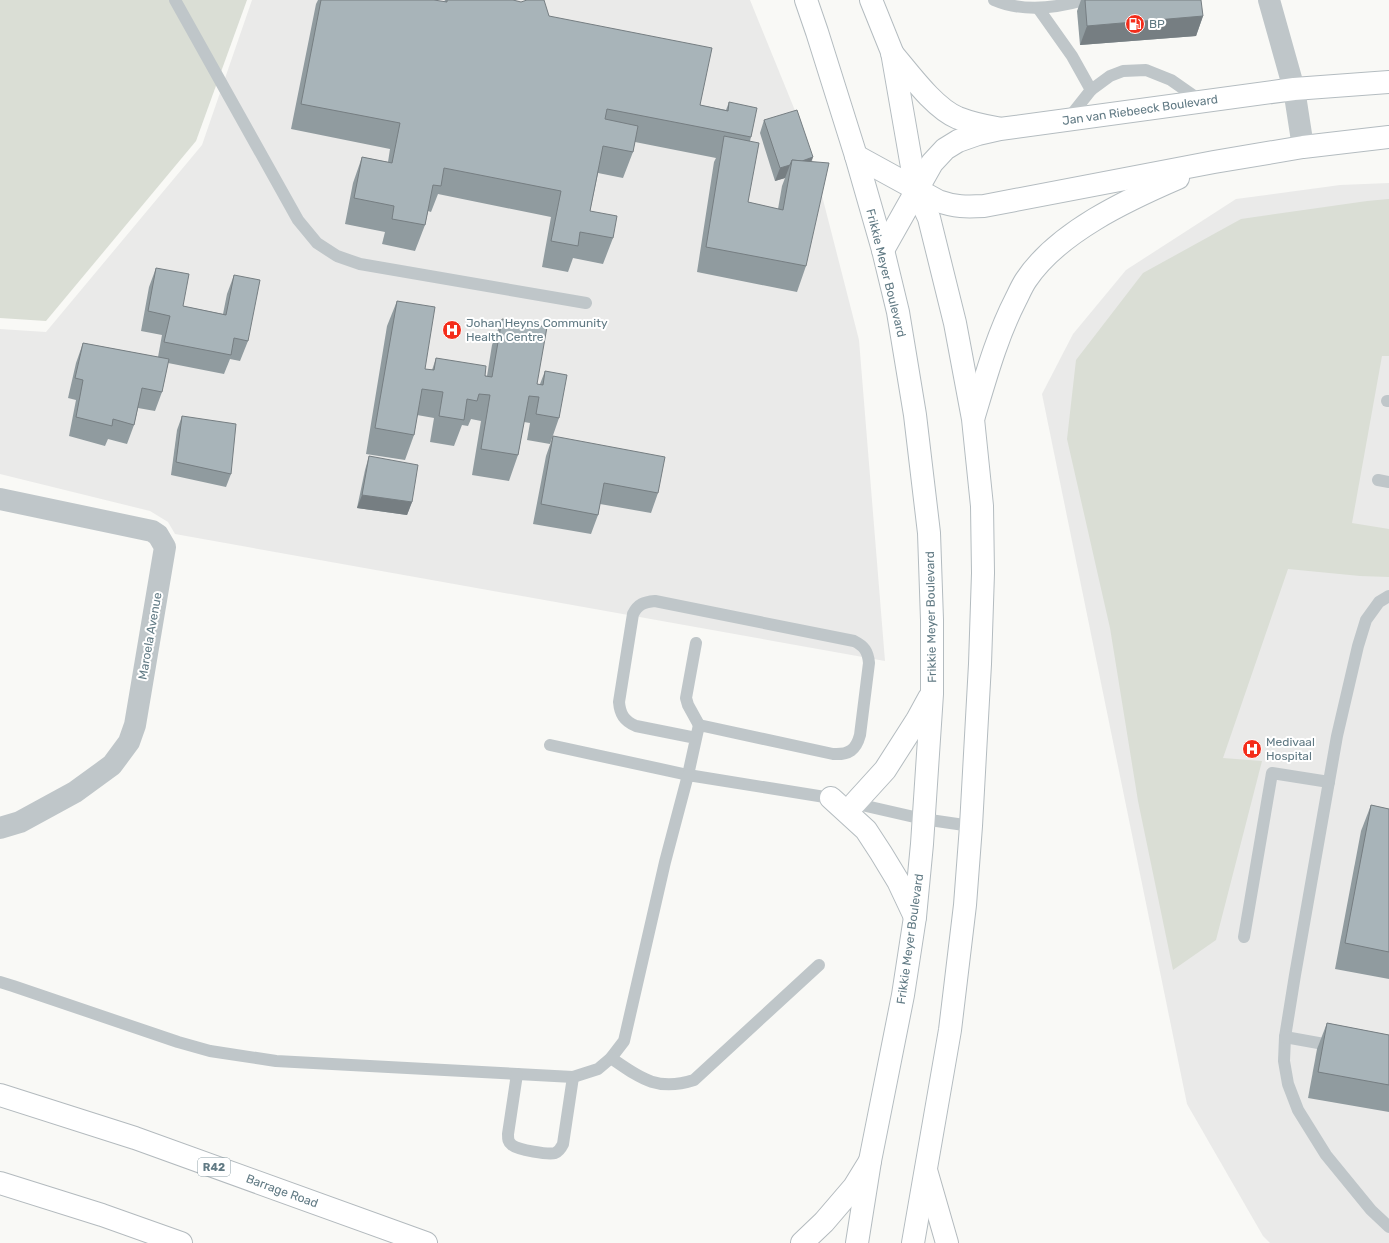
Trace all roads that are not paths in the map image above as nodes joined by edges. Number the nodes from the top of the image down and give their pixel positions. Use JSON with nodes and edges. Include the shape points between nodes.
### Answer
{"nodes":[{"id":1,"x":175,"y":0,"type":"edge"},
{"id":2,"x":806,"y":0,"type":"edge"},
{"id":3,"x":871,"y":0,"type":"edge"},
{"id":4,"x":994,"y":0,"type":"edge"},
{"id":5,"x":1084,"y":0,"type":"edge"},
{"id":6,"x":1269,"y":0,"type":"edge"},
{"id":7,"x":1038,"y":8,"type":"junction"},
{"id":8,"x":892,"y":52,"type":"junction"},
{"id":9,"x":1389,"y":82,"type":"edge"},
{"id":10,"x":1294,"y":89,"type":"junction"},
{"id":11,"x":1090,"y":90,"type":"junction"},
{"id":12,"x":1203,"y":102,"type":"junction"},
{"id":13,"x":1067,"y":120,"type":"junction"},
{"id":14,"x":1000,"y":129,"type":"junction"},
{"id":15,"x":1389,"y":137,"type":"edge"},
{"id":16,"x":1303,"y":147,"type":"junction"},
{"id":17,"x":856,"y":156,"type":"junction"},
{"id":18,"x":1214,"y":162,"type":"junction"},
{"id":19,"x":916,"y":190,"type":"junction"},
{"id":20,"x":883,"y":250,"type":"junction"},
{"id":21,"x":586,"y":303,"type":"dead end"},
{"id":22,"x":973,"y":419,"type":"junction"},
{"id":23,"x":0,"y":499,"type":"edge"},
{"id":24,"x":1389,"y":596,"type":"edge"},
{"id":25,"x":696,"y":643,"type":"dead end"},
{"id":26,"x":932,"y":694,"type":"junction"},
{"id":27,"x":699,"y":725,"type":"junction"},
{"id":28,"x":696,"y":738,"type":"junction"},
{"id":29,"x":550,"y":745,"type":"dead end"},
{"id":30,"x":688,"y":775,"type":"junction"},
{"id":31,"x":1329,"y":782,"type":"junction"},
{"id":32,"x":831,"y":798,"type":"junction"},
{"id":33,"x":856,"y":803,"type":"junction"},
{"id":34,"x":924,"y":819,"type":"junction"},
{"id":35,"x":972,"y":826,"type":"junction"},
{"id":36,"x":0,"y":828,"type":"edge"},
{"id":37,"x":915,"y":916,"type":"junction"},
{"id":38,"x":1244,"y":937,"type":"dead end"},
{"id":39,"x":819,"y":965,"type":"dead end"},
{"id":40,"x":0,"y":982,"type":"edge"},
{"id":41,"x":1285,"y":1037,"type":"junction"},
{"id":42,"x":1344,"y":1048,"type":"edge"},
{"id":43,"x":612,"y":1058,"type":"junction"},
{"id":44,"x":518,"y":1074,"type":"junction"},
{"id":45,"x":573,"y":1077,"type":"junction"},
{"id":46,"x":0,"y":1095,"type":"edge"},
{"id":47,"x":870,"y":1161,"type":"junction"},
{"id":48,"x":926,"y":1170,"type":"junction"},
{"id":49,"x":0,"y":1183,"type":"edge"},
{"id":50,"x":1389,"y":1228,"type":"edge"},
{"id":51,"x":181,"y":1243,"type":"edge"},
{"id":52,"x":426,"y":1243,"type":"edge"},
{"id":53,"x":802,"y":1243,"type":"edge"},
{"id":54,"x":856,"y":1243,"type":"edge"},
{"id":55,"x":913,"y":1243,"type":"edge"},
{"id":56,"x":947,"y":1243,"type":"edge"}],
"edges":[{"from":1,"to":21,"type":"lane","via":[[298,220],[317,243],[337,256],[360,264]]},
{"from":2,"to":17,"type":"main road","name":"Frikkie Meyer Boulevard"},
{"from":3,"to":8,"type":"main road"},
{"from":4,"to":7,"type":"lane","via":[[1004,4]]},
{"from":5,"to":7,"type":"lane"},
{"from":6,"to":10,"type":"street"},
{"from":7,"to":11,"type":"lane","via":[[1072,56]]},
{"from":8,"to":14,"type":"main road","via":[[919,86],[957,118]]},
{"from":8,"to":19,"type":"main road"},
{"from":9,"to":10,"type":"main road","name":"Jan van Riebeeck Boulevard"},
{"from":10,"to":12,"type":"main road","name":"Jan van Riebeeck Boulevard"},
{"from":10,"to":16,"type":"street"},
{"from":11,"to":12,"type":"lane","via":[[1110,76],[1123,71],[1146,70],[1171,80]]},
{"from":11,"to":13,"type":"lane"},
{"from":12,"to":13,"type":"main road","name":"Jan van Riebeeck Boulevard"},
{"from":13,"to":14,"type":"main road","name":"Jan van Riebeeck Boulevard"},
{"from":14,"to":19,"type":"main road","name":"Jan van Riebeeck Boulevard","via":[[958,141],[945,149],[932,163]]},
{"from":15,"to":16,"type":"main road"},
{"from":16,"to":18,"type":"main road"},
{"from":17,"to":19,"type":"main road"},
{"from":17,"to":20,"type":"main road","name":"Frikkie Meyer Boulevard"},
{"from":18,"to":19,"type":"main road","via":[[964,208],[938,202]]},
{"from":18,"to":22,"type":"main road","via":[[1140,194],[1101,215],[1069,237],[1041,261],[1026,280],[1005,321]]},
{"from":19,"to":20,"type":"main road","name":"Jan van Riebeeck Boulevard"},
{"from":19,"to":22,"type":"main road","via":[[929,218],[935,240],[955,324]]},
{"from":20,"to":26,"type":"main road","name":"Frikkie Meyer Boulevard","via":[[898,312],[915,415],[929,533]]},
{"from":22,"to":35,"type":"main road","via":[[982,506],[983,573]]},
{"from":23,"to":36,"type":"street","name":"Maroela Avenue","via":[[152,531],[158,535],[165,547],[135,725],[129,742],[112,765],[75,792],[20,822]]},
{"from":24,"to":31,"type":"lane","via":[[1379,602],[1366,620],[1339,729]]},
{"from":25,"to":27,"type":"lane","via":[[686,698]]},
{"from":26,"to":33,"type":"main road","via":[[885,770]]},
{"from":26,"to":34,"type":"main road","name":"Frikkie Meyer Boulevard"},
{"from":27,"to":28,"type":"lane"},
{"from":27,"to":28,"type":"lane","via":[[833,754],[848,753],[858,742],[860,735],[868,655],[865,649],[854,641],[655,601],[641,604],[633,614],[619,702],[620,711],[628,723],[636,726]]},
{"from":28,"to":30,"type":"lane"},
{"from":29,"to":30,"type":"lane"},
{"from":30,"to":32,"type":"lane"},
{"from":30,"to":43,"type":"lane","via":[[665,862],[624,1041]]},
{"from":31,"to":38,"type":"lane","via":[[1272,773]]},
{"from":31,"to":41,"type":"lane"},
{"from":32,"to":33,"type":"lane"},
{"from":32,"to":37,"type":"main road","via":[[866,830],[898,881]]},
{"from":33,"to":34,"type":"lane"},
{"from":34,"to":35,"type":"lane"},
{"from":34,"to":37,"type":"main road","name":"Frikkie Meyer Boulevard"},
{"from":35,"to":48,"type":"main road","via":[[950,1030]]},
{"from":37,"to":47,"type":"main road","name":"Frikkie Meyer Boulevard","via":[[903,996]]},
{"from":39,"to":43,"type":"lane","via":[[694,1080],[667,1085],[651,1082],[634,1074]]},
{"from":40,"to":44,"type":"lane","via":[[210,1051],[276,1061]]},
{"from":41,"to":42,"type":"lane"},
{"from":41,"to":50,"type":"lane","via":[[1284,1061],[1288,1084],[1298,1110],[1326,1155]]},
{"from":43,"to":45,"type":"lane","via":[[598,1069]]},
{"from":44,"to":45,"type":"lane"},
{"from":44,"to":45,"type":"lane","via":[[508,1140],[516,1147],[549,1154],[556,1153],[563,1144]]},
{"from":46,"to":52,"type":"main road","name":"Barrage Road","number":"R42","via":[[143,1141]]},
{"from":47,"to":53,"type":"main road","via":[[854,1187]]},
{"from":47,"to":54,"type":"main road","name":"Frikkie Meyer Boulevard"},
{"from":48,"to":55,"type":"main road"},
{"from":48,"to":56,"type":"main road"},
{"from":49,"to":51,"type":"main road"}]}
